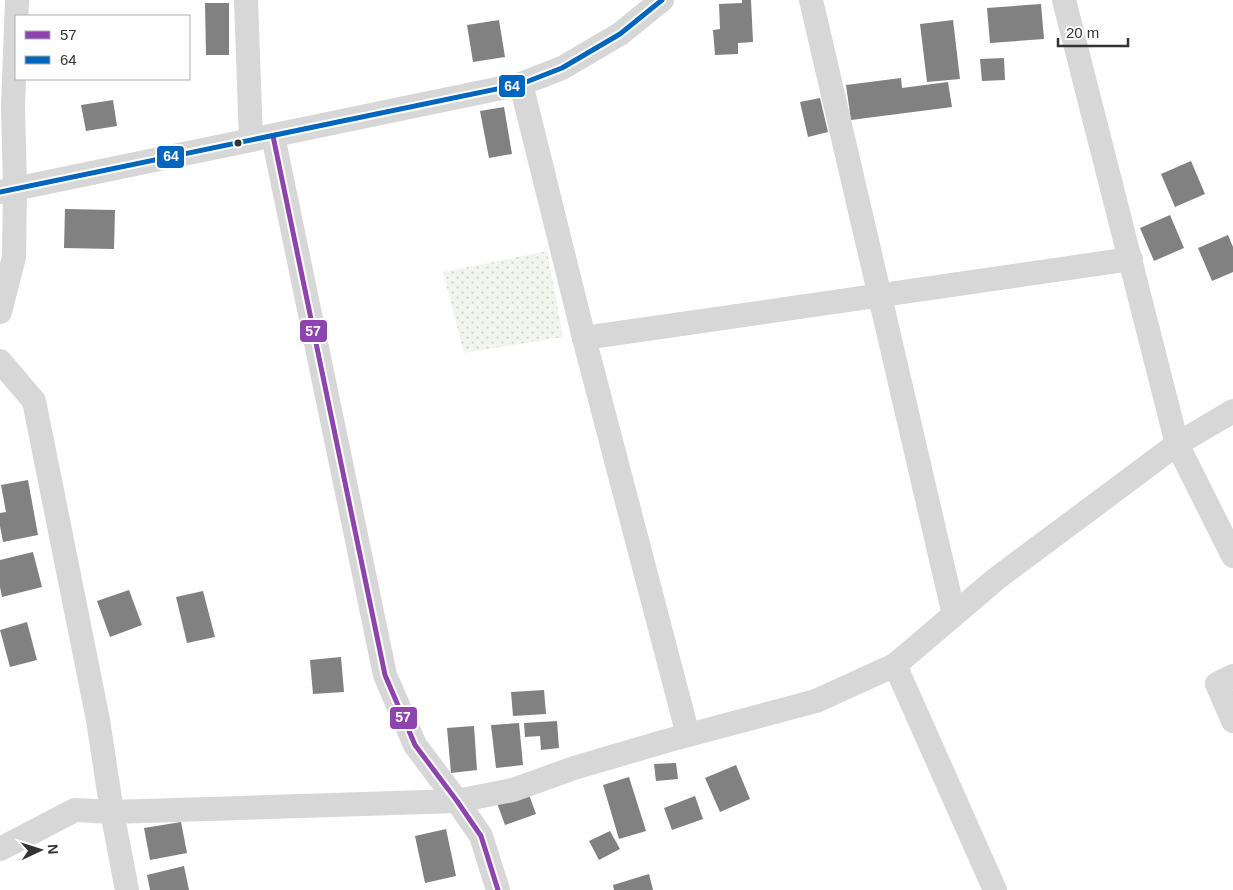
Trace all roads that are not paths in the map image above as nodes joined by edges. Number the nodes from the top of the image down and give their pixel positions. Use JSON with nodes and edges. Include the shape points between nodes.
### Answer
{"nodes":[{"id":1,"x":16,"y":0,"type":"edge"},
{"id":2,"x":246,"y":0,"type":"edge"},
{"id":3,"x":662,"y":0,"type":"edge"},
{"id":4,"x":812,"y":0,"type":"edge"},
{"id":5,"x":1064,"y":0,"type":"edge"},
{"id":6,"x":16,"y":15,"type":"edge"},
{"id":7,"x":15,"y":35,"type":"edge"},
{"id":8,"x":521,"y":84,"type":"junction"},
{"id":9,"x":262,"y":138,"type":"junction"},
{"id":10,"x":8,"y":191,"type":"edge"},
{"id":11,"x":1130,"y":259,"type":"junction"},
{"id":12,"x":880,"y":295,"type":"junction"},
{"id":13,"x":0,"y":312,"type":"edge"},
{"id":14,"x":584,"y":338,"type":"junction"},
{"id":15,"x":0,"y":361,"type":"edge"},
{"id":16,"x":1233,"y":411,"type":"edge"},
{"id":17,"x":1177,"y":444,"type":"junction"},
{"id":18,"x":1233,"y":556,"type":"edge"},
{"id":19,"x":954,"y":615,"type":"junction"},
{"id":20,"x":895,"y":665,"type":"junction"},
{"id":21,"x":1233,"y":676,"type":"edge"},
{"id":22,"x":1233,"y":721,"type":"edge"},
{"id":23,"x":688,"y":735,"type":"junction"},
{"id":24,"x":457,"y":801,"type":"junction"},
{"id":25,"x":112,"y":812,"type":"junction"},
{"id":26,"x":0,"y":849,"type":"edge"},
{"id":27,"x":127,"y":890,"type":"edge"},
{"id":28,"x":498,"y":890,"type":"edge"},
{"id":29,"x":995,"y":890,"type":"edge"}],
"edges":[{"from":1,"to":6,"type":"street"},
{"from":2,"to":9,"type":"street"},
{"from":3,"to":8,"type":"street","via":[[620,34],[562,68]]},
{"from":4,"to":12,"type":"street"},
{"from":5,"to":11,"type":"street"},
{"from":7,"to":10,"type":"street"},
{"from":8,"to":9,"type":"street"},
{"from":8,"to":14,"type":"street"},
{"from":9,"to":10,"type":"street"},
{"from":9,"to":24,"type":"street","via":[[385,675],[415,745]]},
{"from":10,"to":13,"type":"street","via":[[14,257]]},
{"from":11,"to":12,"type":"street"},
{"from":11,"to":17,"type":"street"},
{"from":12,"to":14,"type":"street"},
{"from":12,"to":19,"type":"street"},
{"from":14,"to":23,"type":"street"},
{"from":15,"to":25,"type":"street","via":[[34,401],[98,720]]},
{"from":16,"to":17,"type":"street"},
{"from":17,"to":18,"type":"street"},
{"from":17,"to":19,"type":"street","via":[[996,579]]},
{"from":19,"to":20,"type":"street"},
{"from":20,"to":23,"type":"street","via":[[816,701]]},
{"from":20,"to":29,"type":"street"},
{"from":21,"to":22,"type":"street","via":[[1217,684]]},
{"from":23,"to":24,"type":"street","via":[[574,768],[513,790]]},
{"from":24,"to":25,"type":"street"},
{"from":24,"to":28,"type":"street","via":[[481,836]]},
{"from":25,"to":26,"type":"street","via":[[75,810]]},
{"from":25,"to":27,"type":"street"}]}
